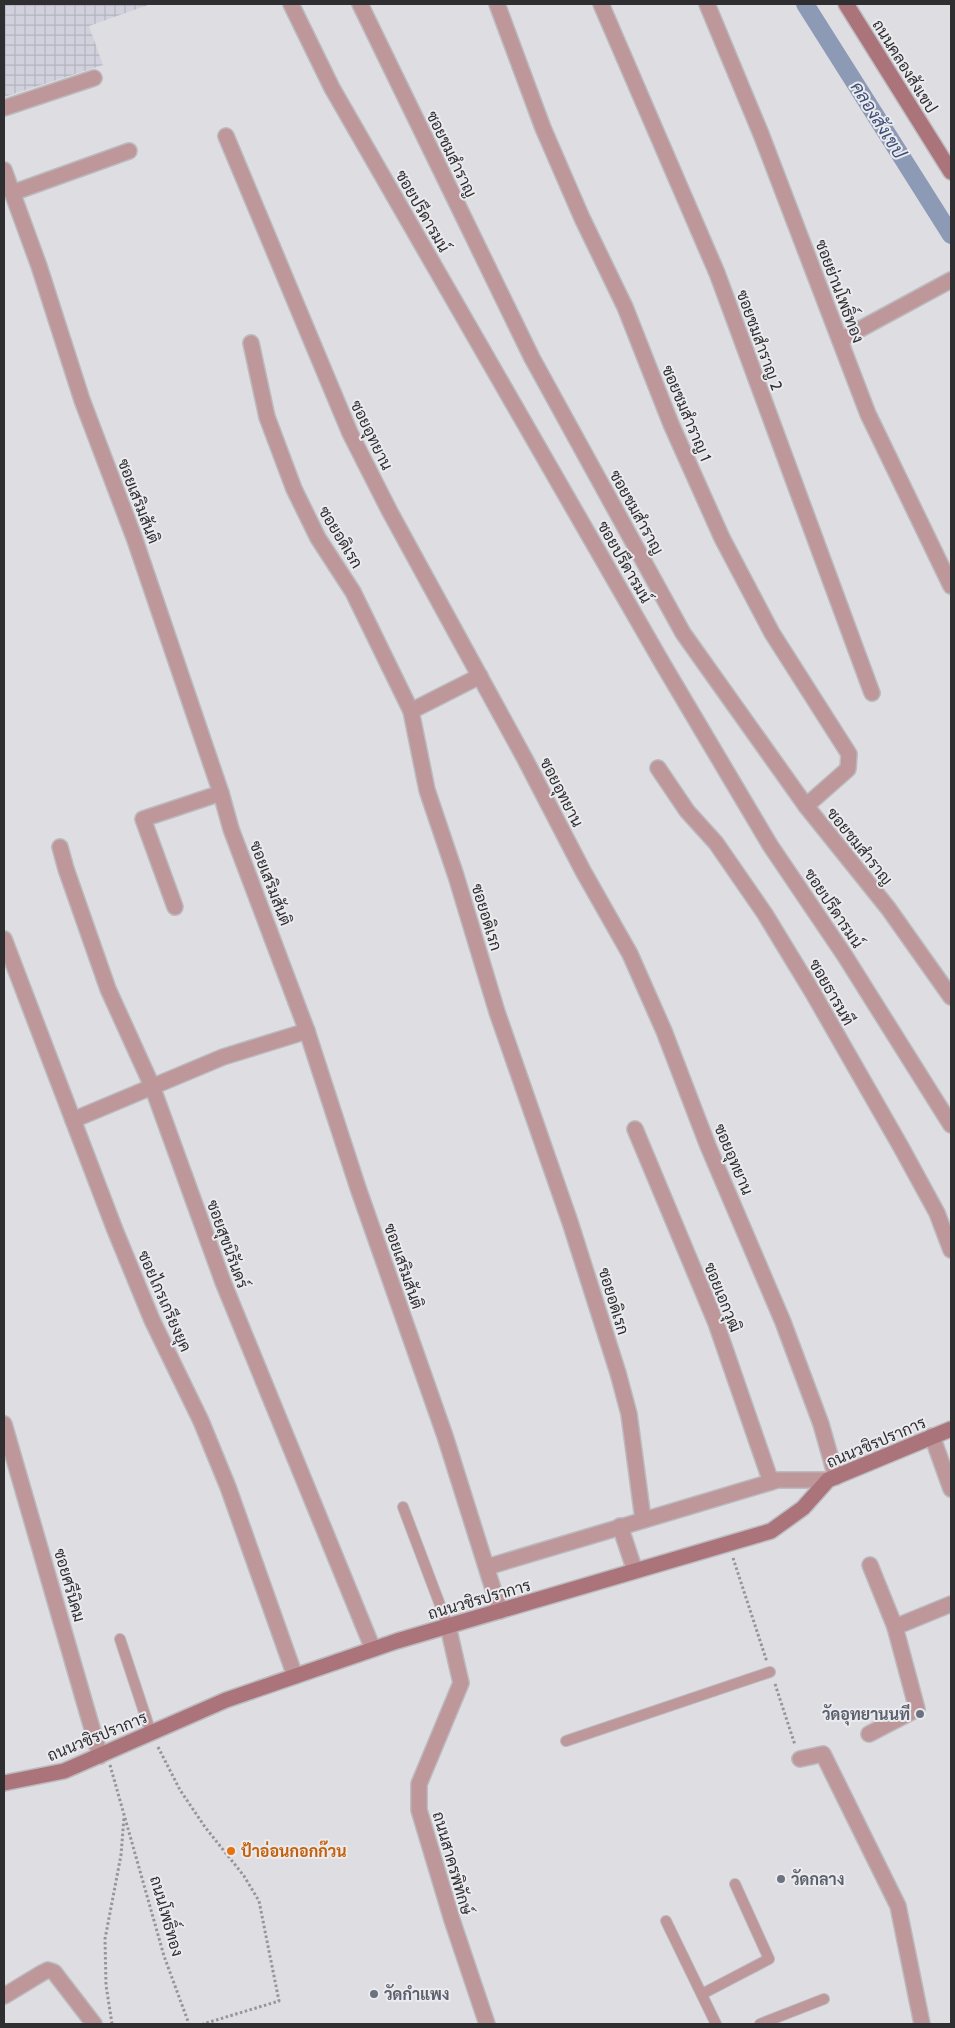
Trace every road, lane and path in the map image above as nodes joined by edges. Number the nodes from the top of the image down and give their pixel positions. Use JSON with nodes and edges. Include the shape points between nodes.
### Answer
{"nodes":[{"id":1,"x":291,"y":4,"type":"edge"},
{"id":2,"x":360,"y":4,"type":"edge"},
{"id":3,"x":497,"y":4,"type":"edge"},
{"id":4,"x":601,"y":4,"type":"edge"},
{"id":5,"x":707,"y":4,"type":"edge"},
{"id":6,"x":846,"y":4,"type":"edge"},
{"id":7,"x":94,"y":78,"type":"dead end"},
{"id":8,"x":4,"y":108,"type":"edge"},
{"id":9,"x":226,"y":136,"type":"dead end"},
{"id":10,"x":130,"y":152,"type":"dead end"},
{"id":11,"x":4,"y":170,"type":"edge"},
{"id":12,"x":951,"y":172,"type":"edge"},
{"id":13,"x":12,"y":193,"type":"junction"},
{"id":14,"x":950,"y":282,"type":"edge"},
{"id":15,"x":840,"y":340,"type":"junction"},
{"id":16,"x":251,"y":343,"type":"dead end"},
{"id":17,"x":951,"y":586,"type":"edge"},
{"id":18,"x":480,"y":676,"type":"junction"},
{"id":19,"x":872,"y":693,"type":"dead end"},
{"id":20,"x":411,"y":711,"type":"junction"},
{"id":21,"x":658,"y":768,"type":"dead end"},
{"id":22,"x":221,"y":792,"type":"junction"},
{"id":23,"x":806,"y":806,"type":"junction"},
{"id":24,"x":60,"y":847,"type":"dead end"},
{"id":25,"x":175,"y":907,"type":"dead end"},
{"id":26,"x":4,"y":939,"type":"edge"},
{"id":27,"x":951,"y":996,"type":"edge"},
{"id":28,"x":307,"y":1031,"type":"junction"},
{"id":29,"x":152,"y":1086,"type":"junction"},
{"id":30,"x":73,"y":1120,"type":"junction"},
{"id":31,"x":951,"y":1125,"type":"edge"},
{"id":32,"x":636,"y":1128,"type":"dead end"},
{"id":33,"x":951,"y":1250,"type":"edge"},
{"id":34,"x":4,"y":1424,"type":"edge"},
{"id":35,"x":951,"y":1429,"type":"edge"},
{"id":36,"x":932,"y":1436,"type":"junction"},
{"id":37,"x":832,"y":1479,"type":"junction"},
{"id":38,"x":771,"y":1482,"type":"junction"},
{"id":39,"x":951,"y":1489,"type":"edge"},
{"id":40,"x":403,"y":1507,"type":"dead end"},
{"id":41,"x":643,"y":1519,"type":"junction"},
{"id":42,"x":620,"y":1526,"type":"junction"},
{"id":43,"x":728,"y":1544,"type":"junction"},
{"id":44,"x":870,"y":1565,"type":"dead end"},
{"id":45,"x":487,"y":1567,"type":"junction"},
{"id":46,"x":635,"y":1571,"type":"junction"},
{"id":47,"x":951,"y":1604,"type":"edge"},
{"id":48,"x":500,"y":1610,"type":"junction"},
{"id":49,"x":448,"y":1626,"type":"junction"},
{"id":50,"x":895,"y":1627,"type":"junction"},
{"id":51,"x":120,"y":1639,"type":"dead end"},
{"id":52,"x":373,"y":1649,"type":"junction"},
{"id":53,"x":770,"y":1672,"type":"junction"},
{"id":54,"x":295,"y":1676,"type":"junction"},
{"id":55,"x":151,"y":1733,"type":"junction"},
{"id":56,"x":869,"y":1734,"type":"dead end"},
{"id":57,"x":566,"y":1741,"type":"dead end"},
{"id":58,"x":103,"y":1754,"type":"junction"},
{"id":59,"x":800,"y":1759,"type":"joint"},
{"id":60,"x":4,"y":1783,"type":"edge"},
{"id":61,"x":124,"y":1814,"type":"junction"},
{"id":62,"x":735,"y":1884,"type":"dead end"},
{"id":63,"x":666,"y":1921,"type":"dead end"},
{"id":64,"x":702,"y":1994,"type":"junction"},
{"id":65,"x":4,"y":1996,"type":"edge"},
{"id":66,"x":824,"y":1999,"type":"dead end"},
{"id":67,"x":94,"y":2024,"type":"edge"},
{"id":68,"x":112,"y":2024,"type":"edge"},
{"id":69,"x":189,"y":2024,"type":"edge"},
{"id":70,"x":203,"y":2024,"type":"edge"},
{"id":71,"x":487,"y":2024,"type":"edge"},
{"id":72,"x":716,"y":2024,"type":"edge"},
{"id":73,"x":760,"y":2024,"type":"edge"},
{"id":74,"x":922,"y":2024,"type":"edge"}],
"edges":[{"from":1,"to":31,"type":"street","name":"ซอยปรีดารมน์","via":[[332,88],[674,683],[770,845],[845,956]]},
{"from":2,"to":23,"type":"street","name":"ซอยชมสำราญ","via":[[532,358],[682,634]]},
{"from":3,"to":23,"type":"street","name":"ซอยชมสำราญ 1","via":[[543,128],[625,307],[671,424],[722,538],[772,633],[849,754],[848,769]]},
{"from":4,"to":19,"type":"street","name":"ซอยชมสำราญ 2","via":[[717,273]]},
{"from":5,"to":15,"type":"street","name":"ซอยย่านโพธิ์ทอง"},
{"from":6,"to":12,"type":"street","name":"ถนนคลองสังเขป"},
{"from":7,"to":8,"type":"street"},
{"from":9,"to":18,"type":"street","name":"ซอยอุทยาน","via":[[350,434]]},
{"from":10,"to":13,"type":"street"},
{"from":11,"to":13,"type":"street","name":"ซอยเสริมสันติ"},
{"from":13,"to":22,"type":"street","name":"ซอยเสริมสันติ"},
{"from":14,"to":15,"type":"street"},
{"from":15,"to":17,"type":"street","name":"ซอยย่านโพธิ์ทอง","via":[[868,414]]},
{"from":16,"to":20,"type":"street","name":"ซอยอดิเรก","via":[[268,418],[294,490],[318,538],[353,592]]},
{"from":18,"to":20,"type":"street"},
{"from":18,"to":37,"type":"street","name":"ซอยอุทยาน","via":[[630,954],[807,1383]]},
{"from":20,"to":41,"type":"street","name":"ซอยอดิเรก","via":[[427,790],[496,1012],[570,1222],[618,1374],[629,1414]]},
{"from":21,"to":33,"type":"street","name":"ซอยธารนที","via":[[765,914],[901,1147],[937,1213]]},
{"from":22,"to":25,"type":"street","via":[[143,819]]},
{"from":22,"to":28,"type":"street","name":"ซอยเสริมสันติ","via":[[231,829]]},
{"from":23,"to":27,"type":"street","name":"ซอยชมสำราญ","via":[[888,908]]},
{"from":24,"to":29,"type":"street","name":"ซอยสุขนิรันดร์","via":[[108,989]]},
{"from":26,"to":30,"type":"street","name":"ซอยไกรเกรียงยุค"},
{"from":28,"to":29,"type":"street","via":[[223,1057]]},
{"from":28,"to":45,"type":"street","name":"ซอยเสริมสันติ"},
{"from":29,"to":30,"type":"street"},
{"from":29,"to":52,"type":"street","name":"ซอยสุขนิรันดร์","via":[[223,1282]]},
{"from":30,"to":54,"type":"street","name":"ซอยไกรเกรียงยุค","via":[[152,1320],[201,1421],[228,1487]]},
{"from":32,"to":38,"type":"street","name":"ซอยเอกวุฒิ","via":[[716,1324]]},
{"from":34,"to":58,"type":"street","name":"ซอยศรีนิคม"},
{"from":35,"to":36,"type":"street","name":"ถนนวชิรปราการ"},
{"from":36,"to":37,"type":"street","name":"ถนนวชิรปราการ"},
{"from":36,"to":39,"type":"street"},
{"from":37,"to":38,"type":"street"},
{"from":37,"to":43,"type":"street","name":"ถนนวชิรปราการ","via":[[803,1508],[771,1531]]},
{"from":38,"to":41,"type":"street"},
{"from":40,"to":49,"type":"lane"},
{"from":41,"to":42,"type":"street"},
{"from":42,"to":45,"type":"street"},
{"from":42,"to":46,"type":"street"},
{"from":43,"to":46,"type":"street","name":"ถนนวชิรปราการ"},
{"from":43,"to":53,"type":"path"},
{"from":44,"to":50,"type":"street"},
{"from":45,"to":48,"type":"street","name":"ซอยเสริมสันติ"},
{"from":46,"to":48,"type":"street","name":"ถนนวชิรปราการ"},
{"from":47,"to":50,"type":"street"},
{"from":48,"to":49,"type":"street","name":"ถนนวชิรปราการ"},
{"from":49,"to":52,"type":"street","name":"ถนนวชิรปราการ"},
{"from":49,"to":71,"type":"street","name":"ถนนสาครพิทักษ์","via":[[462,1683],[419,1784],[419,1810]]},
{"from":50,"to":56,"type":"street","via":[[917,1710]]},
{"from":51,"to":55,"type":"lane"},
{"from":52,"to":54,"type":"street","name":"ถนนวชิรปราการ"},
{"from":53,"to":57,"type":"lane"},
{"from":53,"to":59,"type":"path"},
{"from":54,"to":55,"type":"street","name":"ถนนวชิรปราการ","via":[[226,1700]]},
{"from":55,"to":58,"type":"street","name":"ถนนวชิรปราการ"},
{"from":55,"to":70,"type":"path","via":[[180,1790],[259,1901],[279,2001]]},
{"from":58,"to":60,"type":"street","name":"ถนนวชิรปราการ","via":[[64,1771]]},
{"from":58,"to":61,"type":"path","name":"ถนนโพธิ์ทอง"},
{"from":59,"to":74,"type":"street","via":[[823,1754],[898,1906]]},
{"from":61,"to":68,"type":"path","name":"ถนนโพธิ์ทอง","via":[[121,1855],[105,1939],[106,1985]]},
{"from":61,"to":69,"type":"path","name":"ถนนโพธิ์ทอง","via":[[164,1956]]},
{"from":62,"to":64,"type":"lane","via":[[769,1959]]},
{"from":63,"to":64,"type":"lane"},
{"from":64,"to":72,"type":"lane"},
{"from":65,"to":67,"type":"street","via":[[48,1970],[54,1972]]},
{"from":66,"to":73,"type":"lane"}]}
